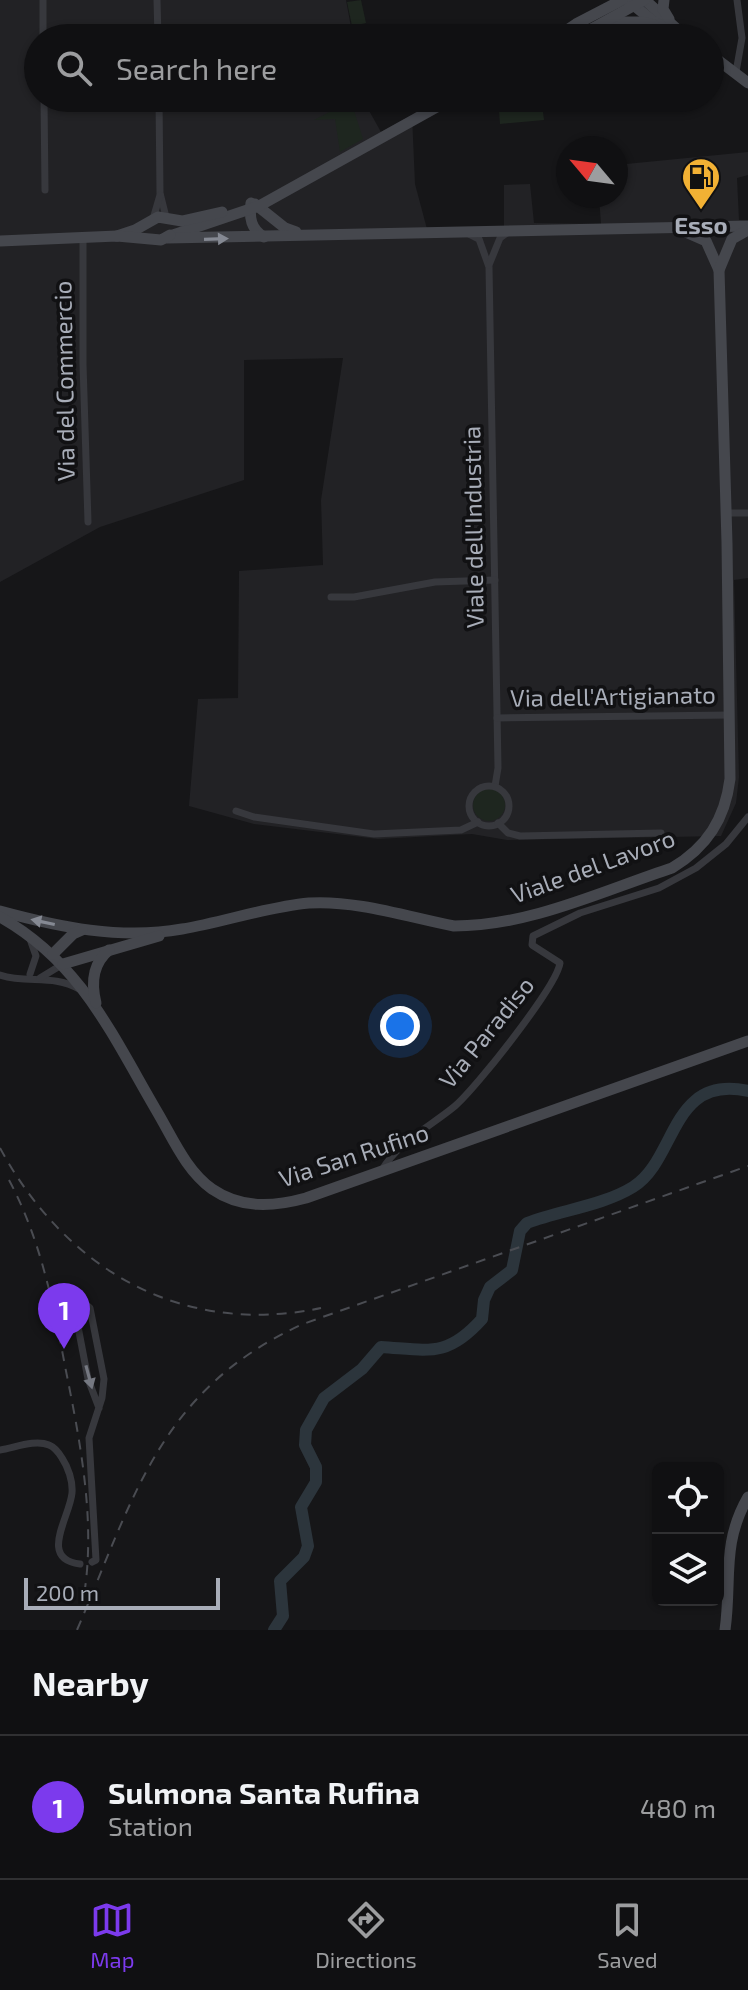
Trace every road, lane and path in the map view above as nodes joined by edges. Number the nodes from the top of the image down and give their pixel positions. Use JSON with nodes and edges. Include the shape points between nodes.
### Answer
{"nodes":[{"id":1,"x":43,"y":0,"type":"edge"},
{"id":2,"x":157,"y":0,"type":"edge"},
{"id":3,"x":606,"y":0,"type":"edge"},
{"id":4,"x":664,"y":0,"type":"edge"},
{"id":5,"x":737,"y":0,"type":"edge"},
{"id":6,"x":635,"y":1,"type":"edge"},
{"id":7,"x":600,"y":18,"type":"junction"},
{"id":8,"x":43,"y":24,"type":"edge"},
{"id":9,"x":158,"y":24,"type":"edge"},
{"id":10,"x":586,"y":24,"type":"edge"},
{"id":11,"x":592,"y":24,"type":"edge"},
{"id":12,"x":651,"y":24,"type":"edge"},
{"id":13,"x":660,"y":24,"type":"edge"},
{"id":14,"x":669,"y":24,"type":"edge"},
{"id":15,"x":724,"y":64,"type":"edge"},
{"id":16,"x":736,"y":72,"type":"junction"},
{"id":17,"x":748,"y":83,"type":"edge"},
{"id":18,"x":44,"y":112,"type":"edge"},
{"id":19,"x":159,"y":112,"type":"edge"},
{"id":20,"x":428,"y":112,"type":"edge"},
{"id":21,"x":364,"y":148,"type":"junction"},
{"id":22,"x":45,"y":190,"type":"dead end"},
{"id":23,"x":160,"y":193,"type":"junction"},
{"id":24,"x":283,"y":194,"type":"junction"},
{"id":25,"x":254,"y":206,"type":"junction"},
{"id":26,"x":160,"y":219,"type":"junction"},
{"id":27,"x":278,"y":222,"type":"junction"},
{"id":28,"x":718,"y":226,"type":"junction"},
{"id":29,"x":670,"y":227,"type":"junction"},
{"id":30,"x":748,"y":228,"type":"edge"},
{"id":31,"x":464,"y":231,"type":"junction"},
{"id":32,"x":489,"y":231,"type":"junction"},
{"id":33,"x":509,"y":231,"type":"junction"},
{"id":34,"x":312,"y":234,"type":"junction"},
{"id":35,"x":117,"y":236,"type":"junction"},
{"id":36,"x":265,"y":237,"type":"junction"},
{"id":37,"x":83,"y":238,"type":"junction"},
{"id":38,"x":164,"y":238,"type":"junction"},
{"id":39,"x":0,"y":241,"type":"edge"},
{"id":40,"x":483,"y":246,"type":"junction"},
{"id":41,"x":711,"y":249,"type":"junction"},
{"id":42,"x":494,"y":250,"type":"junction"},
{"id":43,"x":725,"y":252,"type":"junction"},
{"id":44,"x":489,"y":267,"type":"junction"},
{"id":45,"x":719,"y":270,"type":"junction"},
{"id":46,"x":726,"y":513,"type":"junction"},
{"id":47,"x":748,"y":513,"type":"edge"},
{"id":48,"x":88,"y":522,"type":"dead end"},
{"id":49,"x":495,"y":580,"type":"junction"},
{"id":50,"x":331,"y":597,"type":"dead end"},
{"id":51,"x":730,"y":715,"type":"junction"},
{"id":52,"x":497,"y":718,"type":"junction"},
{"id":53,"x":495,"y":786,"type":"junction"},
{"id":54,"x":236,"y":811,"type":"dead end"},
{"id":55,"x":748,"y":817,"type":"edge"},
{"id":56,"x":478,"y":822,"type":"junction"},
{"id":57,"x":498,"y":823,"type":"junction"},
{"id":58,"x":661,"y":833,"type":"dead end"},
{"id":59,"x":694,"y":862,"type":"junction"},
{"id":60,"x":0,"y":911,"type":"edge"},
{"id":61,"x":0,"y":917,"type":"edge"},
{"id":62,"x":87,"y":930,"type":"junction"},
{"id":63,"x":179,"y":930,"type":"junction"},
{"id":64,"x":24,"y":931,"type":"junction"},
{"id":65,"x":110,"y":949,"type":"junction"},
{"id":66,"x":53,"y":954,"type":"junction"},
{"id":67,"x":63,"y":964,"type":"junction"},
{"id":68,"x":0,"y":975,"type":"edge"},
{"id":69,"x":32,"y":977,"type":"junction"},
{"id":70,"x":88,"y":996,"type":"junction"},
{"id":71,"x":98,"y":1011,"type":"junction"},
{"id":72,"x":748,"y":1041,"type":"edge"},
{"id":73,"x":381,"y":1172,"type":"junction"},
{"id":74,"x":99,"y":1408,"type":"junction"},
{"id":75,"x":0,"y":1450,"type":"edge"},
{"id":76,"x":748,"y":1497,"type":"edge"},
{"id":77,"x":92,"y":1562,"type":"dead end"},
{"id":78,"x":80,"y":1564,"type":"dead end"},
{"id":79,"x":725,"y":1630,"type":"edge"}],
"edges":[{"from":1,"to":8,"type":"street"},
{"from":2,"to":9,"type":"street"},
{"from":3,"to":7,"type":"street"},
{"from":4,"to":14,"type":"street"},
{"from":5,"to":16,"type":"street","via":[[742,38]]},
{"from":6,"to":7,"type":"street"},
{"from":6,"to":13,"type":"street"},
{"from":7,"to":10,"type":"street"},
{"from":7,"to":11,"type":"street"},
{"from":7,"to":12,"type":"street"},
{"from":15,"to":16,"type":"street"},
{"from":16,"to":17,"type":"street"},
{"from":18,"to":22,"type":"street"},
{"from":19,"to":23,"type":"street"},
{"from":20,"to":21,"type":"street"},
{"from":21,"to":24,"type":"street"},
{"from":21,"to":25,"type":"street"},
{"from":23,"to":26,"type":"street"},
{"from":23,"to":26,"type":"street"},
{"from":24,"to":25,"type":"street"},
{"from":24,"to":27,"type":"street","via":[[273,208]]},
{"from":25,"to":26,"type":"street","via":[[190,220]]},
{"from":25,"to":27,"type":"street"},
{"from":25,"to":36,"type":"street","via":[[251,222]]},
{"from":25,"to":38,"type":"street"},
{"from":26,"to":35,"type":"street"},
{"from":26,"to":38,"type":"street","via":[[173,227]]},
{"from":26,"to":38,"type":"street","via":[[150,231]]},
{"from":27,"to":34,"type":"street"},
{"from":28,"to":29,"type":"street"},
{"from":28,"to":30,"type":"street"},
{"from":28,"to":41,"type":"street"},
{"from":28,"to":43,"type":"street"},
{"from":29,"to":33,"type":"street"},
{"from":29,"to":41,"type":"street","via":[[694,234]]},
{"from":30,"to":43,"type":"street"},
{"from":31,"to":32,"type":"street"},
{"from":31,"to":34,"type":"street"},
{"from":31,"to":40,"type":"street"},
{"from":32,"to":33,"type":"street"},
{"from":32,"to":40,"type":"street"},
{"from":32,"to":42,"type":"street"},
{"from":33,"to":42,"type":"street","name":"Viale dell'Industria"},
{"from":34,"to":36,"type":"street"},
{"from":35,"to":37,"type":"street"},
{"from":35,"to":38,"type":"street"},
{"from":38,"to":36,"type":"street","one_way":true},
{"from":37,"to":39,"type":"street"},
{"from":37,"to":48,"type":"street","name":"Via del Commercio"},
{"from":40,"to":44,"type":"street","name":"Viale dell'Industria"},
{"from":41,"to":45,"type":"street"},
{"from":42,"to":44,"type":"street","name":"Viale dell'Industria"},
{"from":43,"to":45,"type":"street"},
{"from":44,"to":49,"type":"street","name":"Viale dell'Industria"},
{"from":45,"to":46,"type":"street","name":"Viale del Lavoro"},
{"from":46,"to":47,"type":"street"},
{"from":46,"to":51,"type":"street","name":"Viale del Lavoro"},
{"from":49,"to":50,"type":"street","via":[[435,582]]},
{"from":49,"to":52,"type":"street","name":"Viale dell'Industria"},
{"from":51,"to":52,"type":"street","name":"Via dell'Artigianato"},
{"from":51,"to":59,"type":"street","name":"Viale del Lavoro","via":[[724,811]]},
{"from":52,"to":53,"type":"street","name":"Viale dell'Industria"},
{"from":53,"to":56,"type":"street","via":[[481,787],[471,797],[470,811]]},
{"from":53,"to":57,"type":"street","via":[[509,804]]},
{"from":54,"to":56,"type":"street","via":[[374,834],[461,830]]},
{"from":55,"to":59,"type":"street","name":"Via Paradiso","via":[[726,844]]},
{"from":56,"to":57,"type":"street"},
{"from":57,"to":58,"type":"street","via":[[520,836]]},
{"from":59,"to":63,"type":"street","name":"Viale del Lavoro","via":[[493,924],[454,926],[309,903]]},
{"from":59,"to":73,"type":"street","name":"Via Paradiso","via":[[659,888],[580,913],[533,936],[532,945],[560,963],[556,978],[477,1084],[394,1152]]},
{"from":62,"to":60,"type":"street","name":"Viale del Lavoro","one_way":true},
{"from":61,"to":64,"type":"street","name":"Via San Rufino"},
{"from":62,"to":63,"type":"street","name":"Viale del Lavoro"},
{"from":62,"to":66,"type":"street","via":[[73,934]]},
{"from":63,"to":65,"type":"street","name":"Viale del Lavoro"},
{"from":64,"to":66,"type":"street","name":"Via San Rufino"},
{"from":64,"to":69,"type":"street","via":[[36,956]]},
{"from":65,"to":67,"type":"street","name":"Viale del Lavoro"},
{"from":65,"to":71,"type":"street","via":[[93,978]]},
{"from":66,"to":67,"type":"street","name":"Via San Rufino"},
{"from":66,"to":69,"type":"street"},
{"from":67,"to":69,"type":"street"},
{"from":67,"to":70,"type":"street","name":"Via San Rufino"},
{"from":68,"to":69,"type":"street"},
{"from":69,"to":70,"type":"street","via":[[63,981]]},
{"from":70,"to":71,"type":"street","name":"Via San Rufino"},
{"from":71,"to":73,"type":"street","name":"Via San Rufino","via":[[189,1166],[224,1196],[277,1205]]},
{"from":72,"to":73,"type":"street","name":"Via San Rufino"},
{"from":74,"to":74,"type":"street","one_way":true,"via":[[103,1369],[90,1308],[84,1303],[75,1311]]},
{"from":74,"to":77,"type":"street","via":[[89,1438],[97,1549]]},
{"from":75,"to":78,"type":"street","via":[[38,1443],[58,1452],[72,1494],[58,1542],[60,1553],[66,1561]]},
{"from":76,"to":79,"type":"street","via":[[731,1539]]}]}
